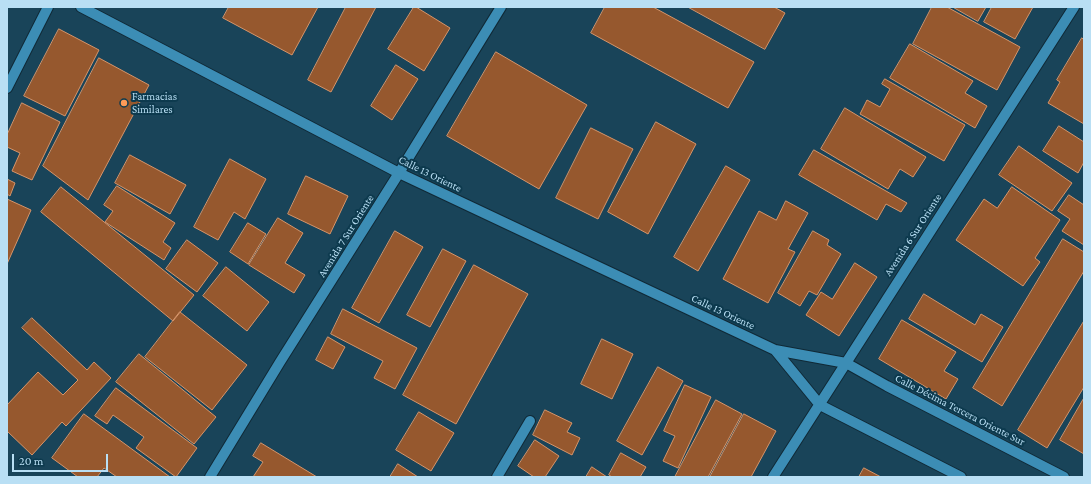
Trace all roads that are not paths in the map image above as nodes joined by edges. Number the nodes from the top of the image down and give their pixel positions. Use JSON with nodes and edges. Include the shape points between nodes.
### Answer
{"nodes":[{"id":1,"x":48,"y":7,"type":"edge"},
{"id":2,"x":81,"y":7,"type":"edge"},
{"id":3,"x":501,"y":7,"type":"edge"},
{"id":4,"x":1074,"y":7,"type":"edge"},
{"id":5,"x":7,"y":88,"type":"edge"},
{"id":6,"x":399,"y":173,"type":"junction"},
{"id":7,"x":775,"y":350,"type":"junction"},
{"id":8,"x":846,"y":363,"type":"junction"},
{"id":9,"x":820,"y":405,"type":"junction"},
{"id":10,"x":530,"y":421,"type":"dead end"},
{"id":11,"x":210,"y":477,"type":"edge"},
{"id":12,"x":497,"y":477,"type":"edge"},
{"id":13,"x":773,"y":477,"type":"edge"},
{"id":14,"x":961,"y":477,"type":"edge"},
{"id":15,"x":1064,"y":477,"type":"edge"}],
"edges":[{"from":1,"to":5,"type":"street"},
{"from":2,"to":6,"type":"street","name":"Calle 13 Oriente"},
{"from":3,"to":6,"type":"street","name":"Avenida 7 Sur Oriente"},
{"from":4,"to":8,"type":"street","name":"Avenida 6 Sur Oriente"},
{"from":6,"to":7,"type":"street","name":"Calle 13 Oriente"},
{"from":6,"to":11,"type":"street","name":"Avenida 7 Sur Oriente"},
{"from":7,"to":8,"type":"street","name":"Calle 13 Oriente"},
{"from":7,"to":9,"type":"street","name":"Calle 13 Oriente"},
{"from":8,"to":9,"type":"street","name":"Avenida 6 Sur Oriente"},
{"from":8,"to":15,"type":"street","name":"Calle Décima Tercera Oriente Sur"},
{"from":9,"to":13,"type":"street","name":"Avenida 6 Sur Oriente"},
{"from":9,"to":14,"type":"street","name":"Calle 13 Oriente"},
{"from":10,"to":12,"type":"street"}]}
